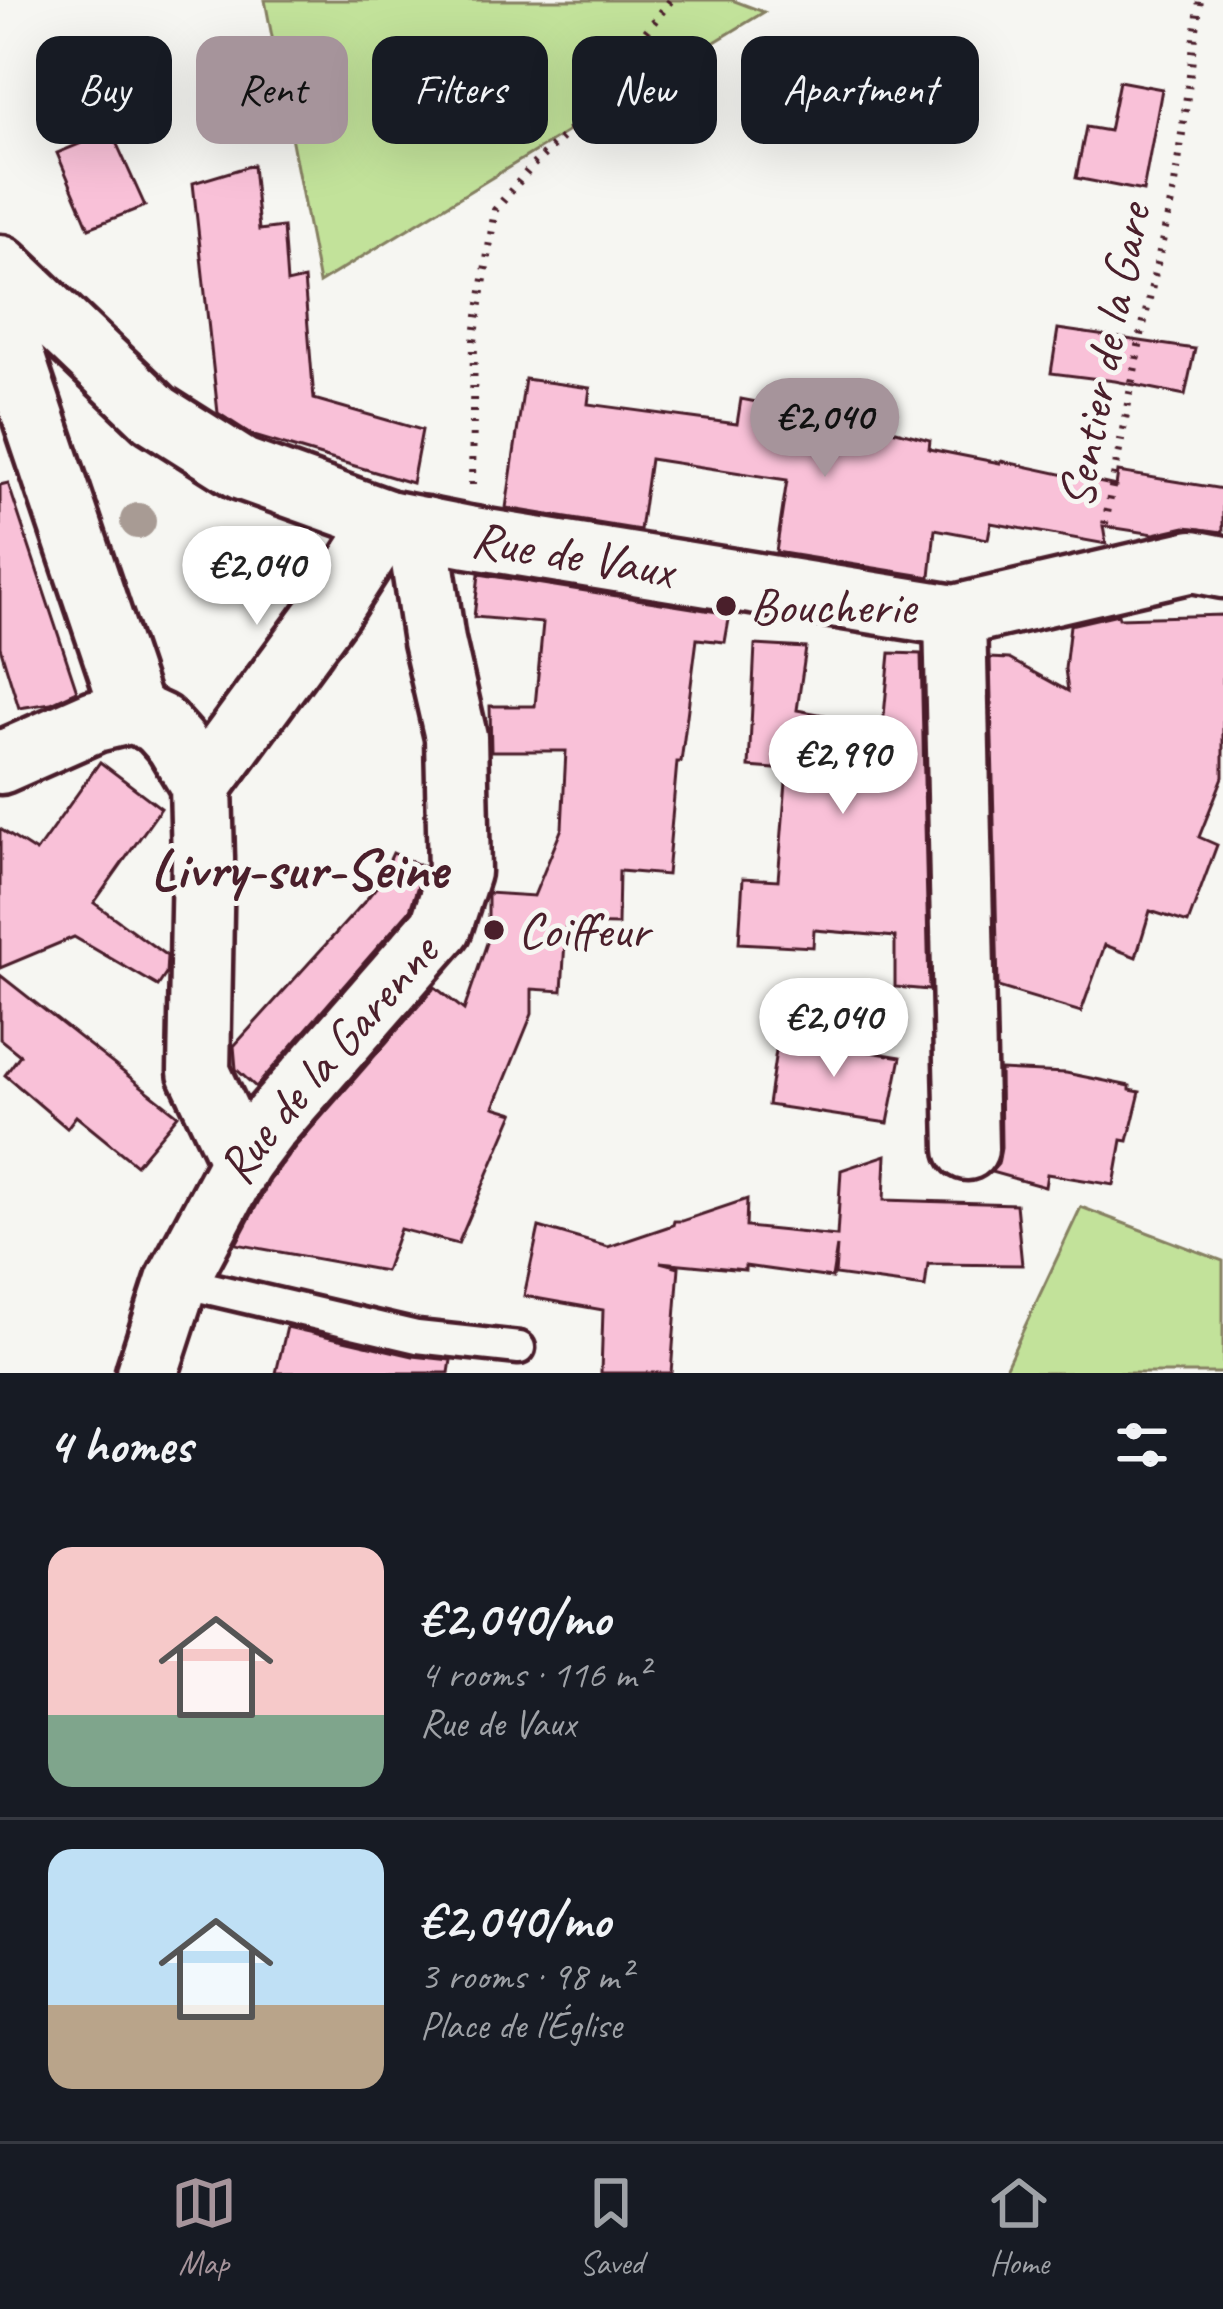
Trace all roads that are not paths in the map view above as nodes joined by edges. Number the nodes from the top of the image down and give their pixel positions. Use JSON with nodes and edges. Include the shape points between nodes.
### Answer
{"nodes":[{"id":1,"x":0,"y":266,"type":"edge"},
{"id":2,"x":0,"y":317,"type":"edge"},
{"id":3,"x":427,"y":529,"type":"junction"},
{"id":4,"x":1223,"y":567,"type":"edge"},
{"id":5,"x":956,"y":616,"type":"junction"},
{"id":6,"x":134,"y":712,"type":"junction"},
{"id":7,"x":0,"y":763,"type":"edge"},
{"id":8,"x":201,"y":785,"type":"junction"},
{"id":9,"x":967,"y":1149,"type":"dead end"},
{"id":10,"x":241,"y":1161,"type":"junction"},
{"id":11,"x":177,"y":1281,"type":"junction"},
{"id":12,"x":519,"y":1348,"type":"dead end"},
{"id":13,"x":147,"y":1373,"type":"edge"}],
"edges":[{"from":1,"to":3,"type":"street","name":"Rue de Vaux","via":[[155,414],[242,469]]},
{"from":2,"to":6,"type":"street"},
{"from":3,"to":5,"type":"street","name":"Rue de Vaux"},
{"from":3,"to":8,"type":"street","via":[[331,608]]},
{"from":3,"to":10,"type":"street","name":"Rue de la Garenne","via":[[421,556],[456,737],[459,872],[441,927]]},
{"from":4,"to":5,"type":"street","name":"Rue de Vaux","via":[[1192,561]]},
{"from":5,"to":9,"type":"street"},
{"from":6,"to":7,"type":"street"},
{"from":6,"to":8,"type":"street","via":[[176,742]]},
{"from":8,"to":10,"type":"street","via":[[199,1072]]},
{"from":10,"to":11,"type":"street","name":"Rue de la Garenne"},
{"from":11,"to":12,"type":"lane","via":[[417,1337]]},
{"from":11,"to":13,"type":"street","name":"Rue de la Garenne"}]}
